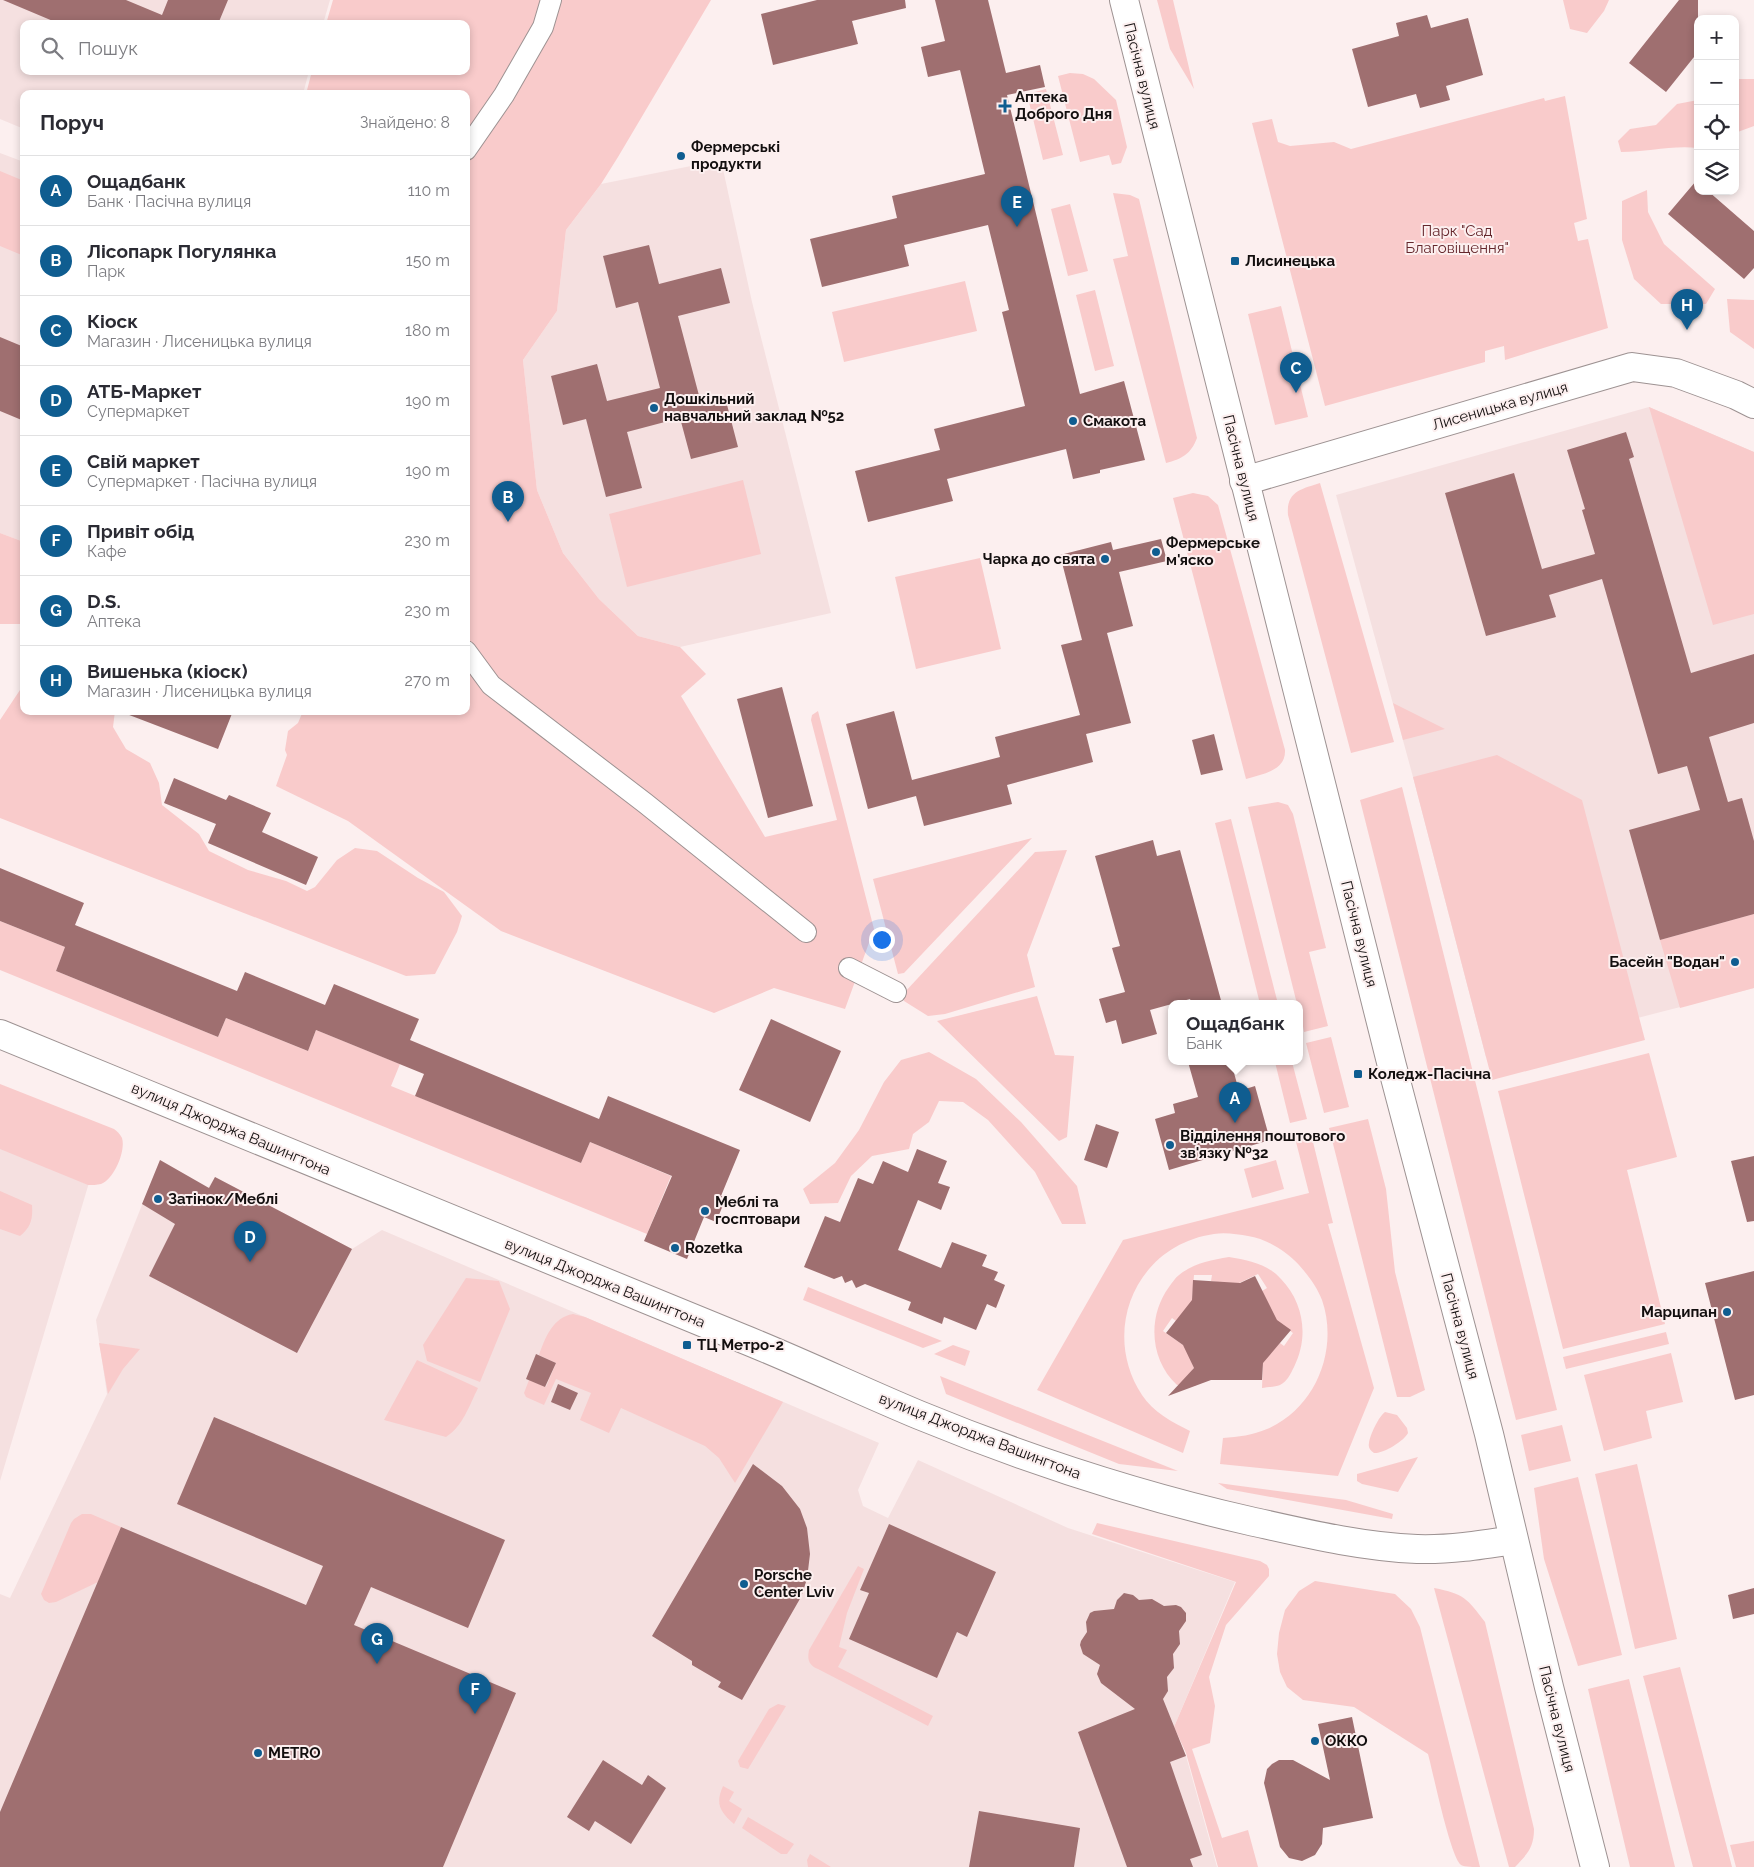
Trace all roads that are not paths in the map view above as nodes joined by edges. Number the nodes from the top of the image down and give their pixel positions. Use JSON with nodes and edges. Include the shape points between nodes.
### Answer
{"nodes":[{"id":1,"x":551,"y":0,"type":"edge"},
{"id":2,"x":1124,"y":0,"type":"edge"},
{"id":3,"x":470,"y":144,"type":"edge"},
{"id":4,"x":1754,"y":404,"type":"edge"},
{"id":5,"x":1244,"y":481,"type":"junction"},
{"id":6,"x":470,"y":657,"type":"edge"},
{"id":7,"x":806,"y":932,"type":"dead end"},
{"id":8,"x":849,"y":968,"type":"dead end"},
{"id":9,"x":896,"y":992,"type":"dead end"},
{"id":10,"x":0,"y":1034,"type":"edge"},
{"id":11,"x":1513,"y":1540,"type":"junction"},
{"id":12,"x":1595,"y":1867,"type":"edge"}],
"edges":[{"from":1,"to":3,"type":"street","via":[[543,27],[504,95]]},
{"from":2,"to":5,"type":"main road","name":"Пасічна вулиця"},
{"from":4,"to":5,"type":"main road","name":"Лисеницька вулиця","via":[[1676,373],[1632,367]]},
{"from":5,"to":11,"type":"main road","name":"Пасічна вулиця","via":[[1489,1434]]},
{"from":6,"to":7,"type":"street","via":[[490,685],[645,802]]},
{"from":8,"to":9,"type":"street"},
{"from":10,"to":11,"type":"main road","name":"вулиця Джорджа Вашингтона","via":[[744,1339],[921,1416],[1078,1475],[1190,1508],[1359,1543],[1416,1549],[1462,1548]]},
{"from":11,"to":12,"type":"main road","name":"Пасічна вулиця"}]}
